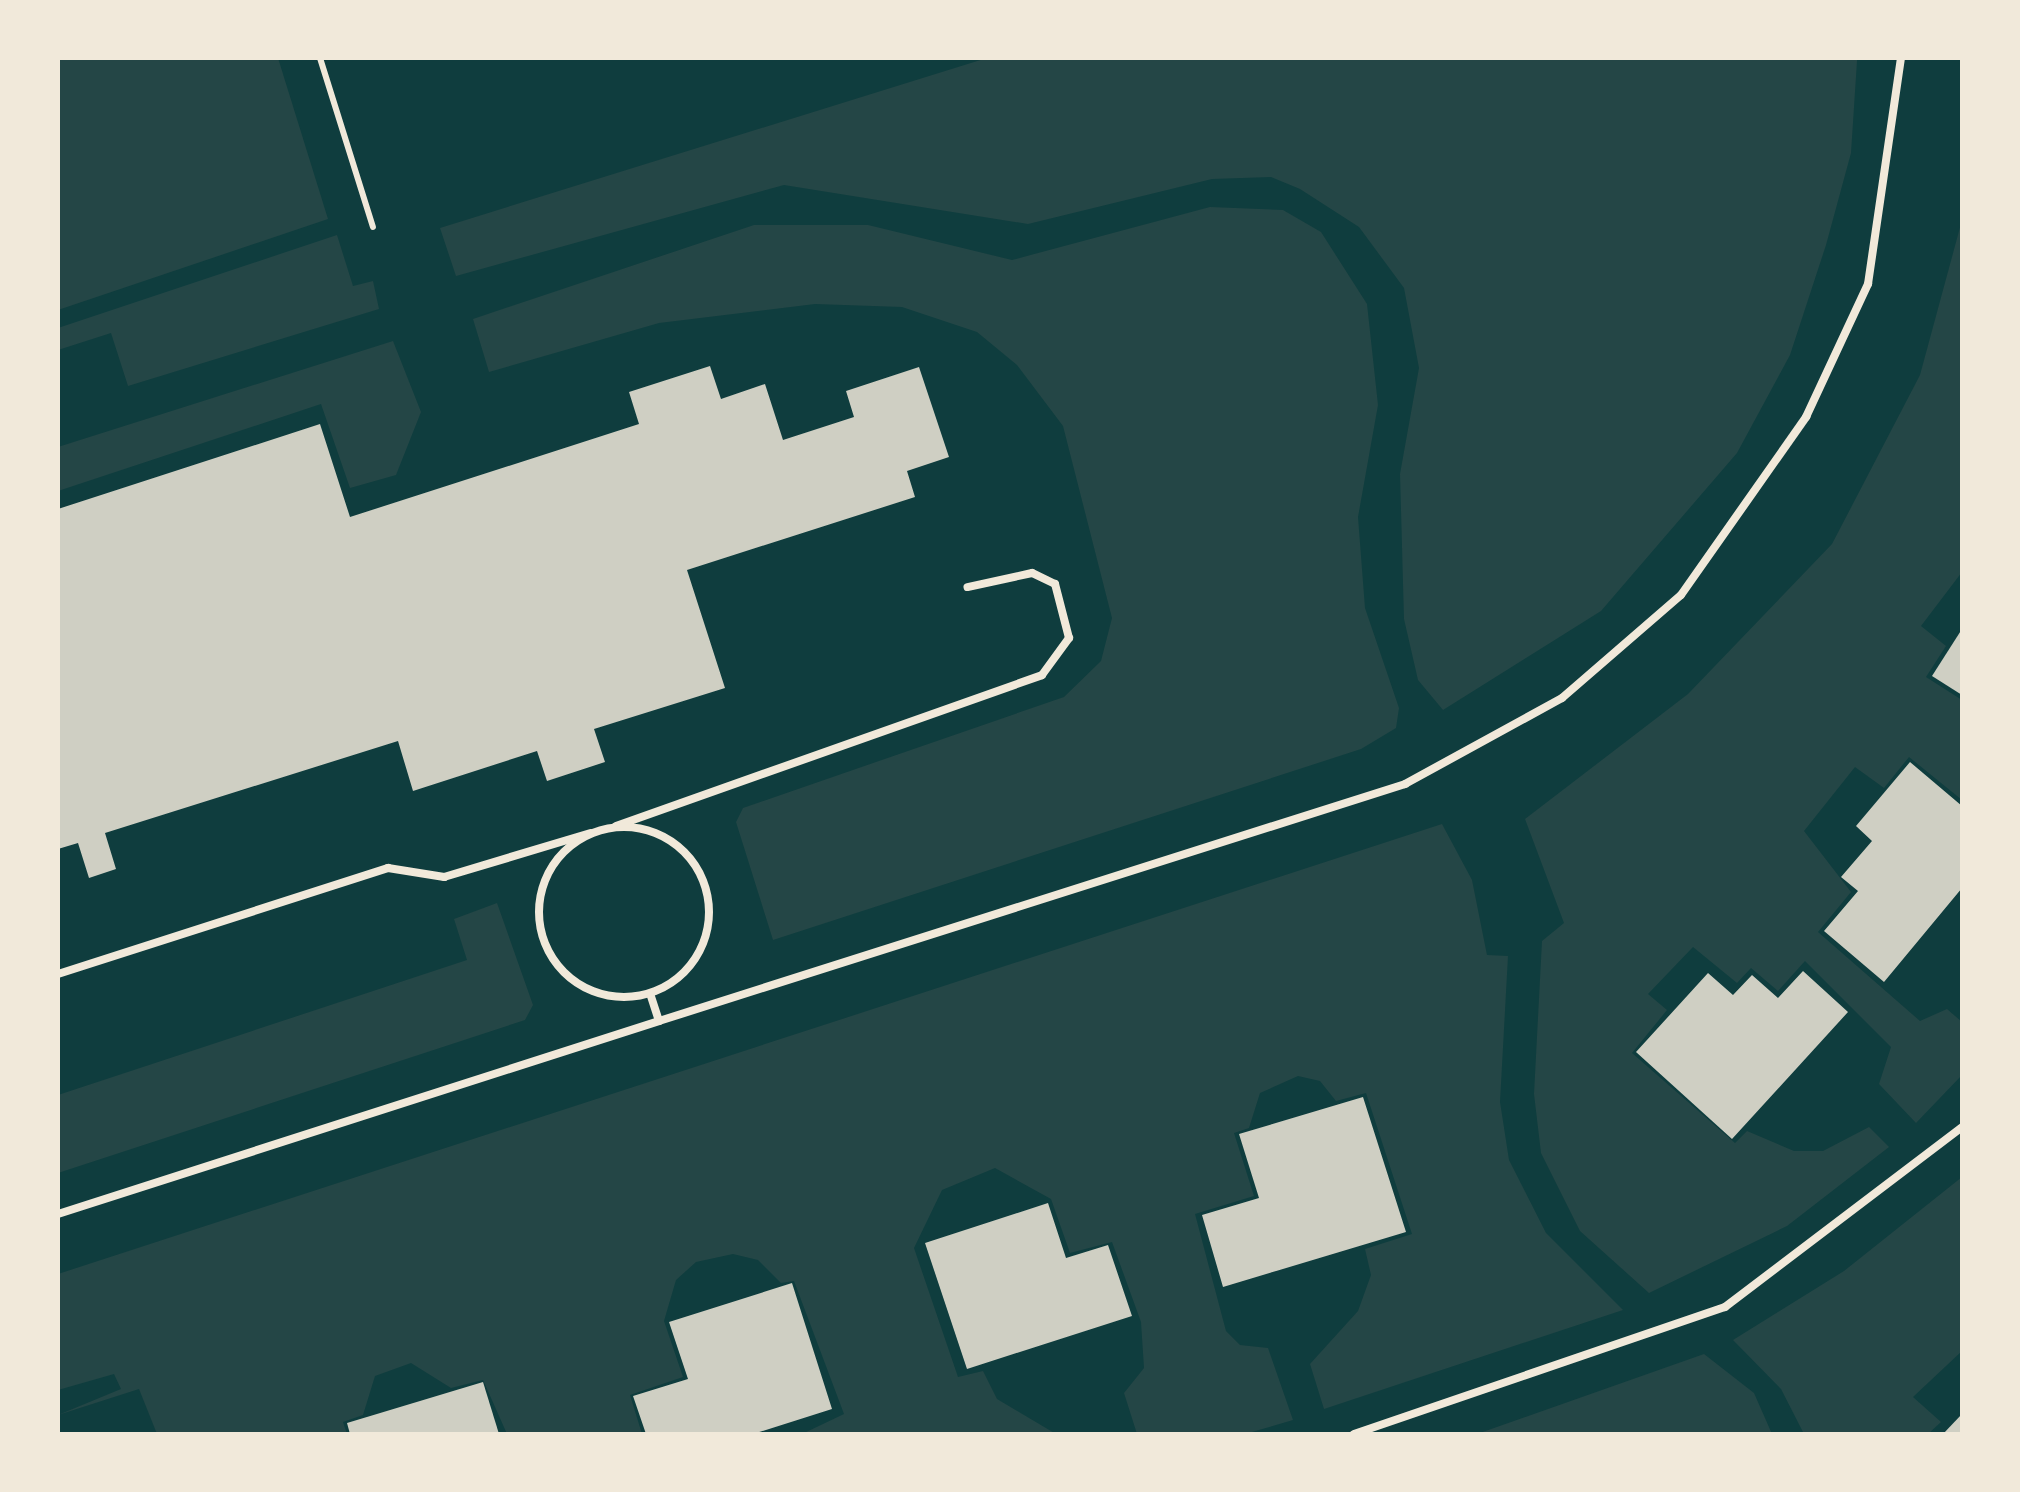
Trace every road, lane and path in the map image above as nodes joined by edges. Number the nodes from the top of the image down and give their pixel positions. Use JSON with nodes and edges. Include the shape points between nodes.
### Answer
{"nodes":[{"id":1,"x":320,"y":58,"type":"edge"},
{"id":2,"x":1901,"y":58,"type":"edge"},
{"id":3,"x":372,"y":227,"type":"dead end"},
{"id":4,"x":968,"y":587,"type":"dead end"},
{"id":5,"x":616,"y":826,"type":"junction"},
{"id":6,"x":592,"y":832,"type":"junction"},
{"id":7,"x":58,"y":974,"type":"edge"},
{"id":8,"x":650,"y":994,"type":"junction"},
{"id":9,"x":658,"y":1022,"type":"junction"},
{"id":10,"x":1962,"y":1127,"type":"edge"},
{"id":11,"x":58,"y":1214,"type":"edge"},
{"id":12,"x":1354,"y":1434,"type":"edge"}],
"edges":[{"from":1,"to":3,"type":"path"},
{"from":2,"to":9,"type":"lane","via":[[1868,284],[1806,417],[1681,596],[1562,698],[1405,784]]},
{"from":4,"to":5,"type":"lane","via":[[1032,573],[1055,584],[1069,638],[1042,675]]},
{"from":5,"to":6,"type":"lane"},
{"from":5,"to":8,"type":"lane","via":[[674,843],[708,892],[710,917],[693,964]]},
{"from":6,"to":7,"type":"lane","via":[[444,877],[388,868]]},
{"from":6,"to":8,"type":"lane","via":[[552,865],[541,889],[543,941],[565,973],[598,994]]},
{"from":8,"to":9,"type":"lane"},
{"from":9,"to":11,"type":"lane"},
{"from":10,"to":12,"type":"lane","via":[[1725,1307]]}]}
